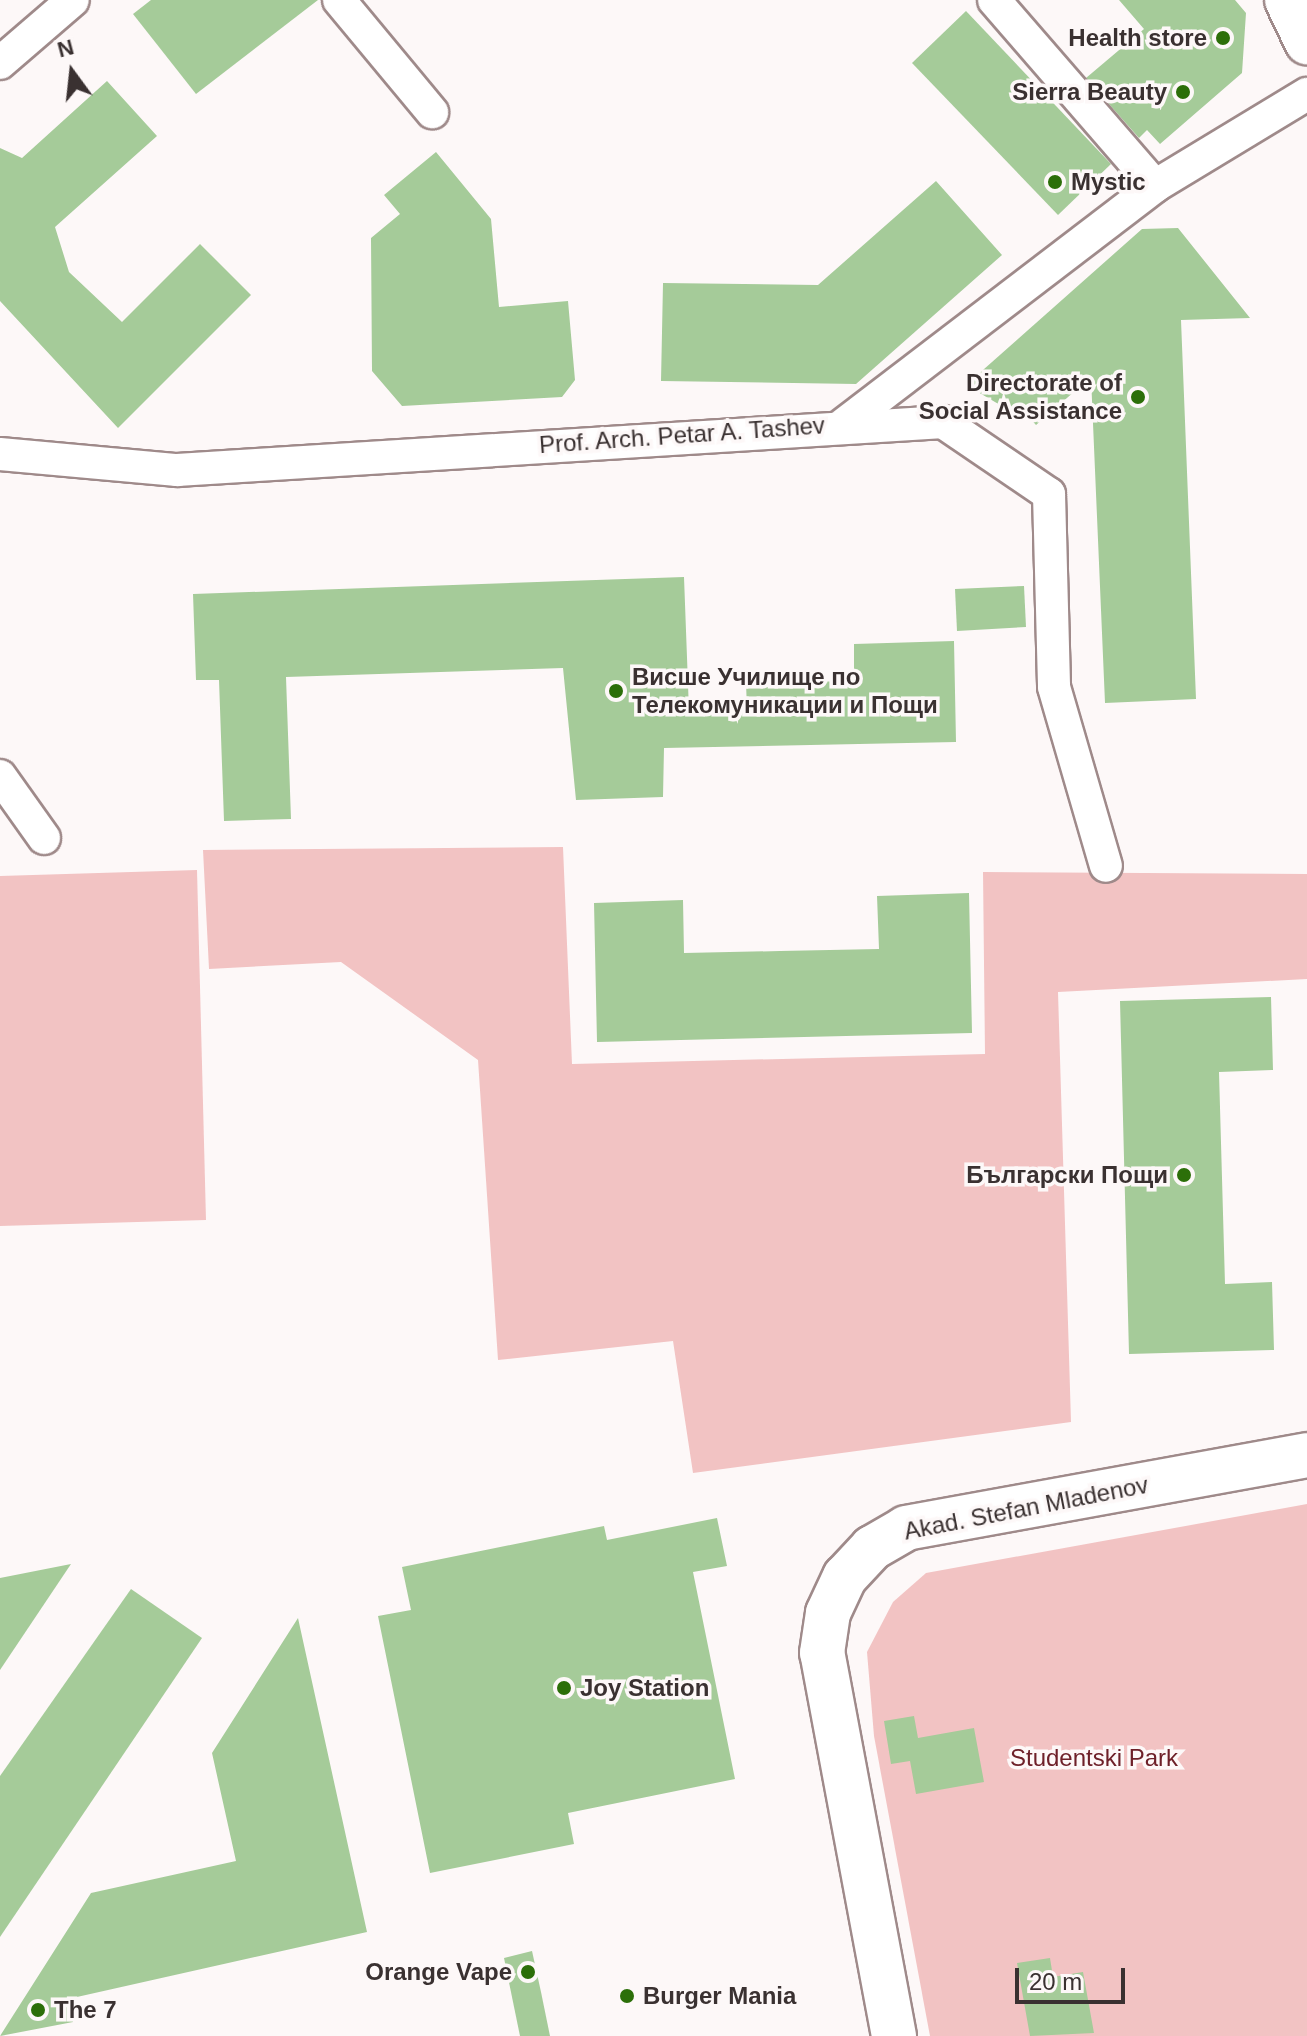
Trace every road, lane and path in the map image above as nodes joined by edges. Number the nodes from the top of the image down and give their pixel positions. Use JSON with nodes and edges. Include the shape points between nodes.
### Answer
{"nodes":[{"id":1,"x":73,"y":0,"type":"edge"},
{"id":2,"x":339,"y":0,"type":"edge"},
{"id":3,"x":994,"y":0,"type":"edge"},
{"id":4,"x":1287,"y":0,"type":"edge"},
{"id":5,"x":1307,"y":42,"type":"edge"},
{"id":6,"x":0,"y":63,"type":"edge"},
{"id":7,"x":1307,"y":94,"type":"edge"},
{"id":8,"x":432,"y":112,"type":"dead end"},
{"id":9,"x":1155,"y":186,"type":"junction"},
{"id":10,"x":844,"y":424,"type":"junction"},
{"id":11,"x":0,"y":454,"type":"edge"},
{"id":12,"x":0,"y":776,"type":"edge"},
{"id":13,"x":44,"y":838,"type":"dead end"},
{"id":14,"x":1106,"y":866,"type":"dead end"},
{"id":15,"x":1307,"y":1455,"type":"edge"},
{"id":16,"x":894,"y":2036,"type":"edge"}],
"edges":[{"from":1,"to":6,"type":"street"},
{"from":2,"to":8,"type":"street"},
{"from":3,"to":9,"type":"street"},
{"from":4,"to":5,"type":"street"},
{"from":7,"to":9,"type":"street","name":"Prof. Arch. Petar A. Tashev"},
{"from":9,"to":10,"type":"street","name":"Prof. Arch. Petar A. Tashev"},
{"from":10,"to":11,"type":"street","name":"Prof. Arch. Petar A. Tashev","via":[[177,470]]},
{"from":10,"to":14,"type":"street","via":[[943,422],[1049,494],[1054,687]]},
{"from":12,"to":13,"type":"street"},
{"from":15,"to":16,"type":"street","name":"Akad. Stefan Mladenov","via":[[906,1528],[872,1548],[845,1577],[828,1613],[822,1653]]}]}
